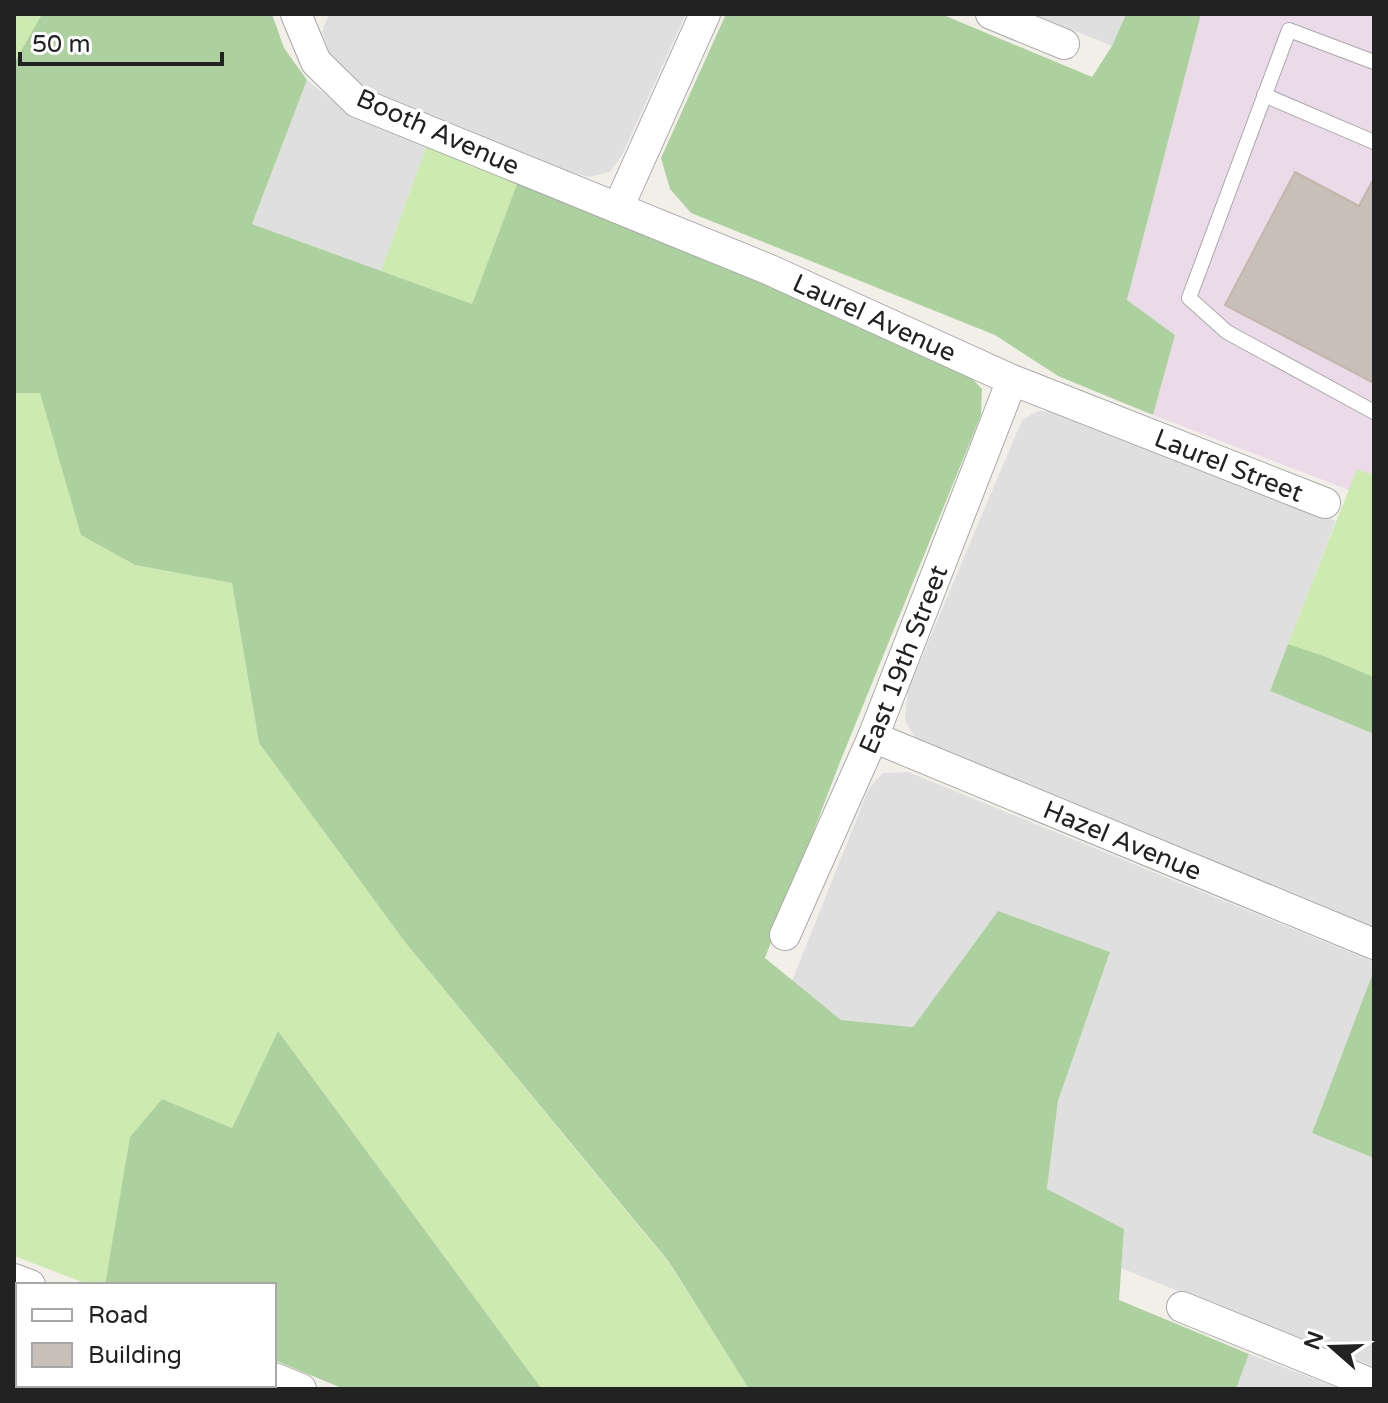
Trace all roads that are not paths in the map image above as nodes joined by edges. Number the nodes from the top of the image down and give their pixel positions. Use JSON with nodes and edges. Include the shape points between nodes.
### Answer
{"nodes":[{"id":1,"x":296,"y":14,"type":"edge"},
{"id":2,"x":705,"y":14,"type":"edge"},
{"id":3,"x":991,"y":14,"type":"edge"},
{"id":4,"x":1064,"y":44,"type":"dead end"},
{"id":5,"x":1374,"y":62,"type":"edge"},
{"id":6,"x":1264,"y":95,"type":"junction"},
{"id":7,"x":1374,"y":142,"type":"edge"},
{"id":8,"x":618,"y":208,"type":"junction"},
{"id":9,"x":1012,"y":380,"type":"junction"},
{"id":10,"x":1374,"y":412,"type":"edge"},
{"id":11,"x":1132,"y":428,"type":"joint"},
{"id":12,"x":1325,"y":503,"type":"dead end"},
{"id":13,"x":873,"y":737,"type":"junction"},
{"id":14,"x":785,"y":935,"type":"dead end"},
{"id":15,"x":1374,"y":944,"type":"edge"},
{"id":16,"x":1182,"y":1307,"type":"dead end"},
{"id":17,"x":276,"y":1379,"type":"edge"},
{"id":18,"x":1374,"y":1385,"type":"edge"},
{"id":19,"x":301,"y":1389,"type":"edge"}],
"edges":[{"from":1,"to":8,"type":"street","name":"Booth Avenue","via":[[316,62],[357,102]]},
{"from":2,"to":8,"type":"street"},
{"from":3,"to":4,"type":"street"},
{"from":5,"to":6,"type":"lane","via":[[1289,30]]},
{"from":6,"to":7,"type":"lane"},
{"from":6,"to":10,"type":"lane","via":[[1189,298],[1227,332]]},
{"from":8,"to":9,"type":"street","name":"Laurel Avenue"},
{"from":9,"to":11,"type":"street","name":"Laurel Avenue"},
{"from":9,"to":13,"type":"street","name":"East 19th Street"},
{"from":11,"to":12,"type":"street","name":"Laurel Street"},
{"from":13,"to":14,"type":"street","name":"East 19th Street"},
{"from":13,"to":15,"type":"street","name":"Hazel Avenue"},
{"from":16,"to":18,"type":"street"},
{"from":17,"to":19,"type":"street"}]}
